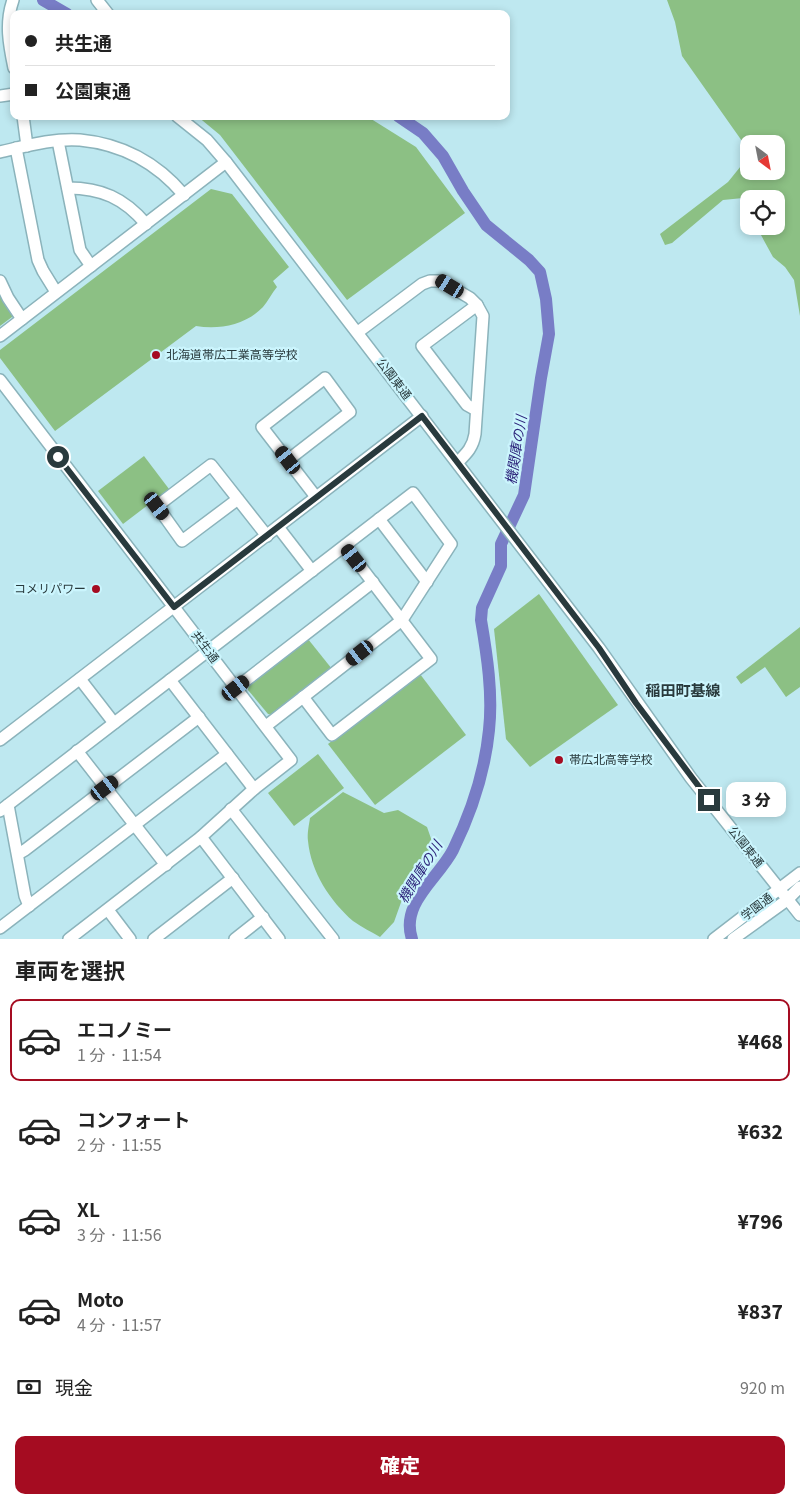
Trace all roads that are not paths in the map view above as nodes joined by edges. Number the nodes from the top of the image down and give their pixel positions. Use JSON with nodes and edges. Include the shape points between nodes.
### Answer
{"nodes":[{"id":1,"x":97,"y":0,"type":"edge"},
{"id":2,"x":105,"y":10,"type":"edge"},
{"id":3,"x":10,"y":11,"type":"edge"},
{"id":4,"x":4,"y":37,"type":"edge"},
{"id":5,"x":10,"y":56,"type":"edge"},
{"id":6,"x":22,"y":120,"type":"edge"},
{"id":7,"x":182,"y":120,"type":"edge"},
{"id":8,"x":58,"y":141,"type":"junction"},
{"id":9,"x":22,"y":147,"type":"junction"},
{"id":10,"x":0,"y":152,"type":"edge"},
{"id":11,"x":226,"y":162,"type":"junction"},
{"id":12,"x":68,"y":188,"type":"junction"},
{"id":13,"x":184,"y":194,"type":"junction"},
{"id":14,"x":146,"y":224,"type":"junction"},
{"id":15,"x":91,"y":266,"type":"junction"},
{"id":16,"x":0,"y":282,"type":"edge"},
{"id":17,"x":56,"y":292,"type":"junction"},
{"id":18,"x":477,"y":305,"type":"junction"},
{"id":19,"x":22,"y":319,"type":"junction"},
{"id":20,"x":358,"y":332,"type":"junction"},
{"id":21,"x":0,"y":336,"type":"edge"},
{"id":22,"x":0,"y":380,"type":"edge"},
{"id":23,"x":476,"y":410,"type":"junction"},
{"id":24,"x":422,"y":416,"type":"junction"},
{"id":25,"x":288,"y":460,"type":"junction"},
{"id":26,"x":458,"y":462,"type":"junction"},
{"id":27,"x":316,"y":497,"type":"junction"},
{"id":28,"x":238,"y":499,"type":"junction"},
{"id":29,"x":379,"y":519,"type":"junction"},
{"id":30,"x":278,"y":527,"type":"junction"},
{"id":31,"x":267,"y":536,"type":"junction"},
{"id":32,"x":345,"y":546,"type":"junction"},
{"id":33,"x":312,"y":571,"type":"junction"},
{"id":34,"x":373,"y":582,"type":"junction"},
{"id":35,"x":427,"y":582,"type":"junction"},
{"id":36,"x":174,"y":607,"type":"junction"},
{"id":37,"x":402,"y":620,"type":"junction"},
{"id":38,"x":208,"y":651,"type":"junction"},
{"id":39,"x":80,"y":679,"type":"junction"},
{"id":40,"x":170,"y":680,"type":"junction"},
{"id":41,"x":236,"y":688,"type":"junction"},
{"id":42,"x":303,"y":697,"type":"junction"},
{"id":43,"x":199,"y":717,"type":"junction"},
{"id":44,"x":114,"y":723,"type":"junction"},
{"id":45,"x":266,"y":726,"type":"junction"},
{"id":46,"x":0,"y":740,"type":"edge"},
{"id":47,"x":77,"y":752,"type":"junction"},
{"id":48,"x":227,"y":754,"type":"junction"},
{"id":49,"x":105,"y":788,"type":"junction"},
{"id":50,"x":254,"y":789,"type":"junction"},
{"id":51,"x":4,"y":808,"type":"edge"},
{"id":52,"x":231,"y":809,"type":"junction"},
{"id":53,"x":134,"y":826,"type":"junction"},
{"id":54,"x":201,"y":837,"type":"junction"},
{"id":55,"x":18,"y":854,"type":"junction"},
{"id":56,"x":166,"y":865,"type":"junction"},
{"id":57,"x":800,"y":873,"type":"edge"},
{"id":58,"x":233,"y":878,"type":"junction"},
{"id":59,"x":800,"y":887,"type":"edge"},
{"id":60,"x":780,"y":890,"type":"junction"},
{"id":61,"x":787,"y":900,"type":"junction"},
{"id":62,"x":29,"y":906,"type":"junction"},
{"id":63,"x":108,"y":910,"type":"junction"},
{"id":64,"x":800,"y":915,"type":"edge"},
{"id":65,"x":263,"y":917,"type":"junction"},
{"id":66,"x":0,"y":928,"type":"edge"},
{"id":67,"x":69,"y":939,"type":"edge"},
{"id":68,"x":130,"y":939,"type":"edge"},
{"id":69,"x":154,"y":939,"type":"edge"},
{"id":70,"x":235,"y":939,"type":"edge"},
{"id":71,"x":280,"y":939,"type":"edge"},
{"id":72,"x":333,"y":939,"type":"edge"},
{"id":73,"x":714,"y":939,"type":"edge"},
{"id":74,"x":733,"y":939,"type":"edge"}],
"edges":[{"from":1,"to":2,"type":"street"},
{"from":3,"to":4,"type":"street"},
{"from":4,"to":5,"type":"street"},
{"from":6,"to":9,"type":"street"},
{"from":7,"to":11,"type":"street","name":"公園東通","via":[[207,140]]},
{"from":8,"to":9,"type":"street"},
{"from":8,"to":12,"type":"street"},
{"from":8,"to":13,"type":"street","via":[[80,140],[134,154],[172,180]]},
{"from":9,"to":10,"type":"street"},
{"from":9,"to":17,"type":"street","via":[[38,260]]},
{"from":11,"to":13,"type":"street"},
{"from":11,"to":20,"type":"street","name":"公園東通"},
{"from":12,"to":14,"type":"street","via":[[103,192],[116,198],[128,205]]},
{"from":12,"to":15,"type":"street","via":[[80,250]]},
{"from":13,"to":14,"type":"street"},
{"from":14,"to":15,"type":"street"},
{"from":15,"to":17,"type":"street"},
{"from":16,"to":19,"type":"street"},
{"from":17,"to":19,"type":"street"},
{"from":18,"to":20,"type":"street","via":[[441,281],[430,281]]},
{"from":18,"to":23,"type":"street","via":[[483,316]]},
{"from":18,"to":23,"type":"street","via":[[422,346],[467,405]]},
{"from":19,"to":21,"type":"street"},
{"from":20,"to":24,"type":"street","name":"公園東通"},
{"from":22,"to":36,"type":"street","name":"共生通"},
{"from":23,"to":26,"type":"street","via":[[473,444]]},
{"from":24,"to":26,"type":"street","name":"公園東通"},
{"from":24,"to":27,"type":"street"},
{"from":25,"to":25,"type":"street","via":[[262,427],[325,378],[350,412]]},
{"from":25,"to":27,"type":"street"},
{"from":26,"to":60,"type":"street","name":"公園東通","via":[[599,648],[691,778]]},
{"from":27,"to":30,"type":"street"},
{"from":28,"to":28,"type":"street","via":[[211,464],[157,506],[182,541]]},
{"from":28,"to":31,"type":"street"},
{"from":29,"to":32,"type":"street"},
{"from":29,"to":35,"type":"street"},
{"from":29,"to":35,"type":"street","via":[[413,493],[451,544]]},
{"from":30,"to":31,"type":"street"},
{"from":30,"to":33,"type":"street"},
{"from":31,"to":36,"type":"street"},
{"from":32,"to":33,"type":"street"},
{"from":32,"to":34,"type":"street"},
{"from":33,"to":38,"type":"street"},
{"from":34,"to":37,"type":"street"},
{"from":34,"to":41,"type":"street"},
{"from":35,"to":37,"type":"street"},
{"from":36,"to":38,"type":"street","name":"共生通"},
{"from":36,"to":39,"type":"street"},
{"from":37,"to":42,"type":"street"},
{"from":37,"to":42,"type":"street","via":[[431,658],[332,734]]},
{"from":38,"to":40,"type":"street"},
{"from":38,"to":41,"type":"street","name":"共生通"},
{"from":39,"to":44,"type":"street"},
{"from":39,"to":46,"type":"street"},
{"from":40,"to":43,"type":"street"},
{"from":40,"to":44,"type":"street"},
{"from":41,"to":45,"type":"street","name":"共生通"},
{"from":42,"to":45,"type":"street"},
{"from":43,"to":48,"type":"street"},
{"from":43,"to":49,"type":"street"},
{"from":44,"to":47,"type":"street"},
{"from":45,"to":50,"type":"street","name":"共生通","via":[[291,760]]},
{"from":47,"to":49,"type":"street"},
{"from":47,"to":51,"type":"street"},
{"from":48,"to":50,"type":"street"},
{"from":48,"to":53,"type":"street"},
{"from":49,"to":53,"type":"street"},
{"from":49,"to":55,"type":"street"},
{"from":50,"to":52,"type":"street","name":"共生通"},
{"from":51,"to":55,"type":"street"},
{"from":52,"to":54,"type":"street","name":"共生通"},
{"from":52,"to":72,"type":"street"},
{"from":53,"to":56,"type":"street"},
{"from":53,"to":62,"type":"street"},
{"from":54,"to":56,"type":"street","name":"共生通"},
{"from":54,"to":58,"type":"street"},
{"from":55,"to":62,"type":"street"},
{"from":56,"to":63,"type":"street","name":"共生通"},
{"from":57,"to":60,"type":"street","name":"学園通"},
{"from":58,"to":65,"type":"street"},
{"from":58,"to":69,"type":"street"},
{"from":59,"to":61,"type":"street","name":"学園通"},
{"from":60,"to":61,"type":"street","name":"公園東通"},
{"from":60,"to":73,"type":"street","name":"学園通"},
{"from":61,"to":64,"type":"street","name":"公園東通"},
{"from":61,"to":74,"type":"street","name":"学園通"},
{"from":62,"to":66,"type":"street"},
{"from":63,"to":67,"type":"street","name":"共生通"},
{"from":63,"to":68,"type":"street"},
{"from":65,"to":70,"type":"street"},
{"from":65,"to":71,"type":"street"}]}
